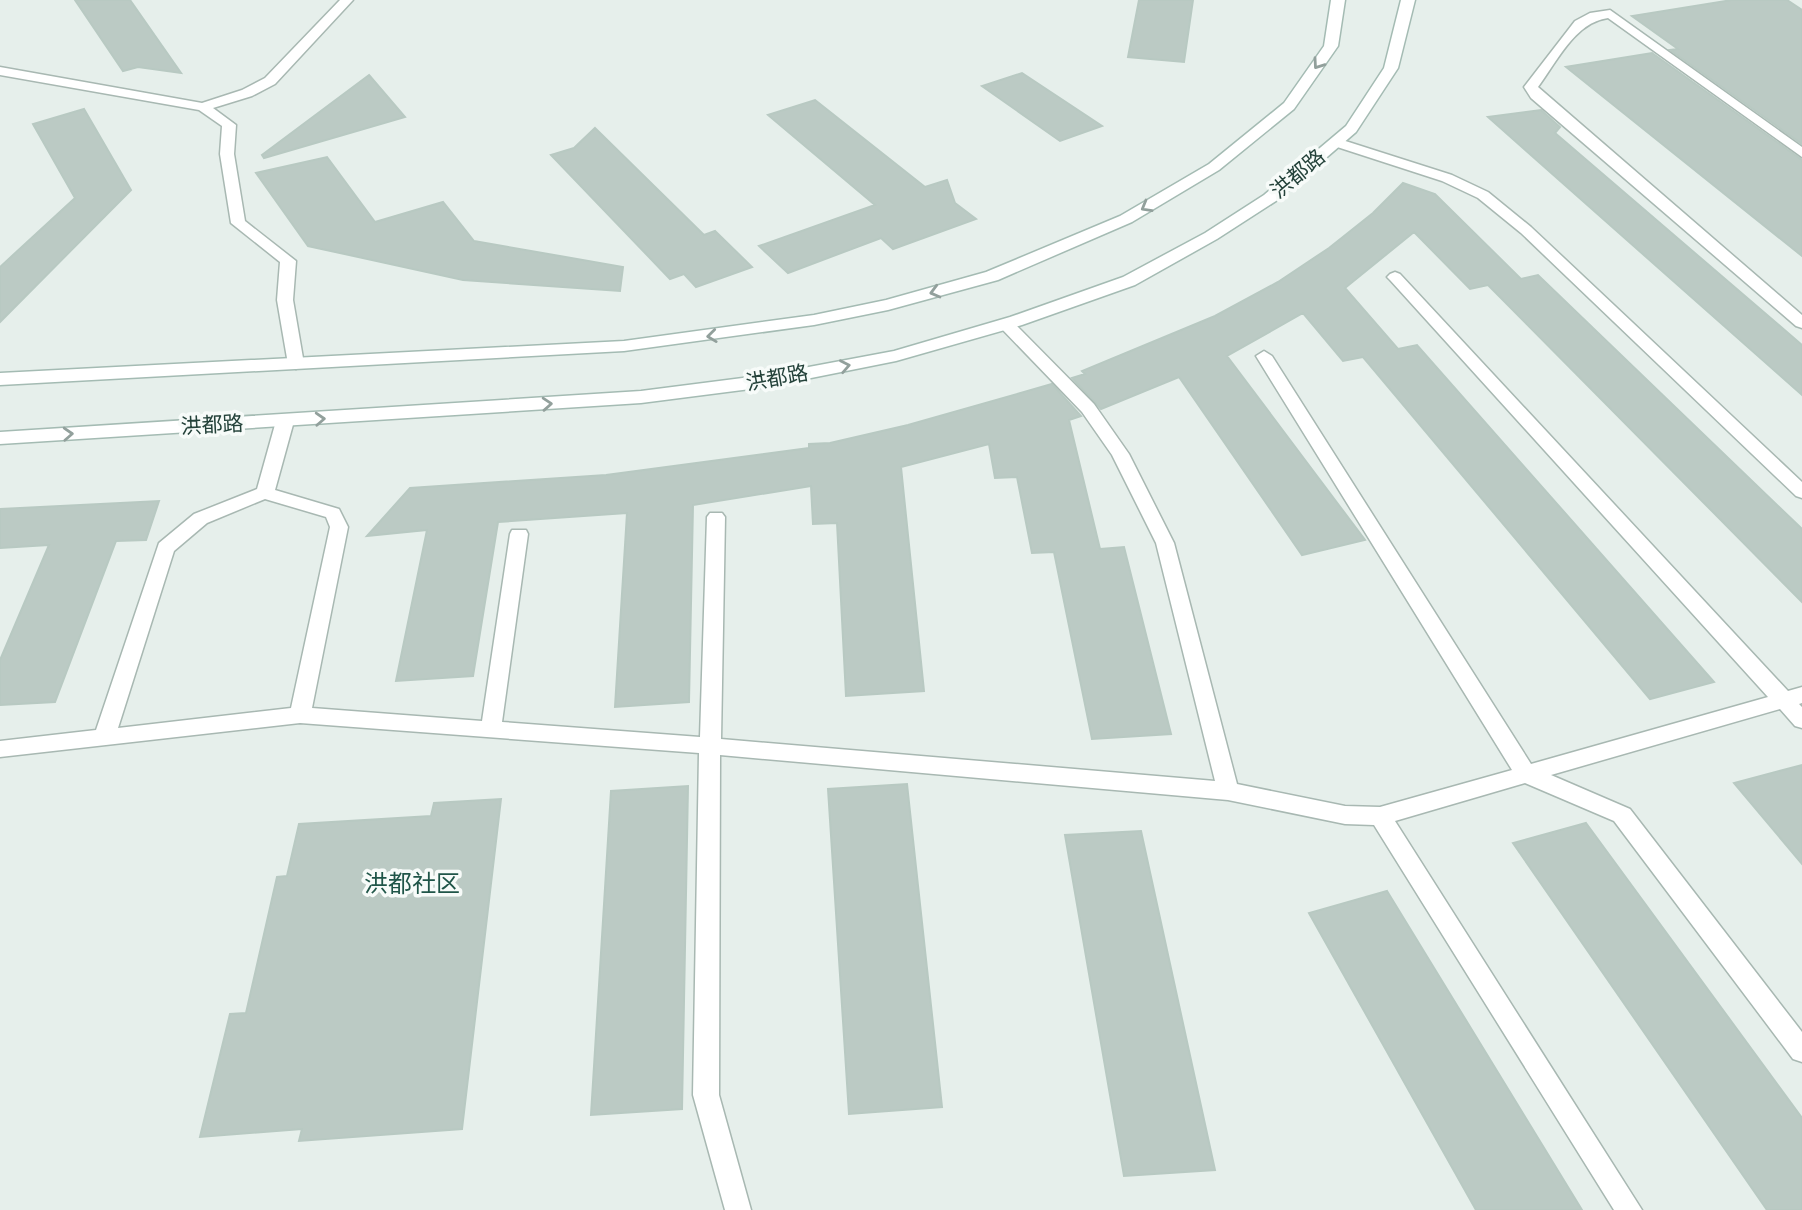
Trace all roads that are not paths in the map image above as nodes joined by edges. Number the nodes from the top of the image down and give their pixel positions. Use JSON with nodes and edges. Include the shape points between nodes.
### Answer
{"nodes":[{"id":1,"x":347,"y":0,"type":"edge"},
{"id":2,"x":1338,"y":0,"type":"edge"},
{"id":3,"x":1408,"y":0,"type":"edge"},
{"id":4,"x":0,"y":71,"type":"edge"},
{"id":5,"x":203,"y":107,"type":"junction"},
{"id":6,"x":1336,"y":142,"type":"junction"},
{"id":7,"x":1802,"y":153,"type":"edge"},
{"id":8,"x":1395,"y":276,"type":"dead end"},
{"id":9,"x":1802,"y":323,"type":"edge"},
{"id":10,"x":1006,"y":324,"type":"junction"},
{"id":11,"x":1264,"y":356,"type":"dead end"},
{"id":12,"x":296,"y":364,"type":"junction"},
{"id":13,"x":0,"y":379,"type":"edge"},
{"id":14,"x":285,"y":421,"type":"junction"},
{"id":15,"x":0,"y":438,"type":"edge"},
{"id":16,"x":1802,"y":492,"type":"edge"},
{"id":17,"x":265,"y":493,"type":"junction"},
{"id":18,"x":716,"y":517,"type":"dead end"},
{"id":19,"x":519,"y":534,"type":"dead end"},
{"id":20,"x":1793,"y":698,"type":"edge"},
{"id":21,"x":300,"y":715,"type":"junction"},
{"id":22,"x":1802,"y":720,"type":"edge"},
{"id":23,"x":491,"y":729,"type":"junction"},
{"id":24,"x":105,"y":735,"type":"junction"},
{"id":25,"x":710,"y":746,"type":"junction"},
{"id":26,"x":0,"y":749,"type":"edge"},
{"id":27,"x":1526,"y":774,"type":"junction"},
{"id":28,"x":1228,"y":791,"type":"junction"},
{"id":29,"x":1380,"y":816,"type":"junction"},
{"id":30,"x":1802,"y":1051,"type":"edge"},
{"id":31,"x":738,"y":1210,"type":"edge"},
{"id":32,"x":1629,"y":1210,"type":"edge"}],
"edges":[{"from":1,"to":5,"type":"lane","via":[[271,81]]},
{"from":2,"to":12,"type":"main road","one_way":true,"via":[[1331,46],[1289,106],[1214,167],[1126,219],[992,276],[888,305],[730,334],[624,346]]},
{"from":3,"to":6,"type":"main road","name":"洪都路","via":[[1391,68],[1351,129]]},
{"from":4,"to":5,"type":"lane"},
{"from":5,"to":12,"type":"lane","via":[[229,125],[227,155],[237,223],[288,261],[285,300]]},
{"from":6,"to":10,"type":"main road","name":"洪都路","via":[[1270,198],[1129,281]]},
{"from":6,"to":16,"type":"lane","via":[[1447,178],[1483,195]]},
{"from":7,"to":9,"type":"lane","via":[[1609,14],[1579,24],[1531,87]]},
{"from":8,"to":20,"type":"lane"},
{"from":14,"to":10,"type":"main road","name":"洪都路","one_way":true,"via":[[641,397],[766,381],[896,356]]},
{"from":10,"to":28,"type":"lane","via":[[1088,408],[1120,454],[1165,543]]},
{"from":11,"to":27,"type":"lane"},
{"from":12,"to":13,"type":"main road"},
{"from":15,"to":14,"type":"main road","name":"洪都路","one_way":true},
{"from":14,"to":17,"type":"lane"},
{"from":17,"to":21,"type":"lane","via":[[333,513],[339,527]]},
{"from":17,"to":24,"type":"lane","via":[[206,513],[166,548]]},
{"from":18,"to":25,"type":"lane"},
{"from":19,"to":23,"type":"lane"},
{"from":20,"to":22,"type":"lane"},
{"from":20,"to":27,"type":"lane"},
{"from":21,"to":23,"type":"lane"},
{"from":21,"to":24,"type":"lane"},
{"from":23,"to":25,"type":"lane"},
{"from":24,"to":26,"type":"lane"},
{"from":25,"to":28,"type":"lane"},
{"from":25,"to":31,"type":"lane","via":[[706,1096]]},
{"from":27,"to":29,"type":"lane"},
{"from":27,"to":30,"type":"lane","via":[[1622,815]]},
{"from":28,"to":29,"type":"lane","via":[[1345,815]]},
{"from":29,"to":32,"type":"lane"}]}
